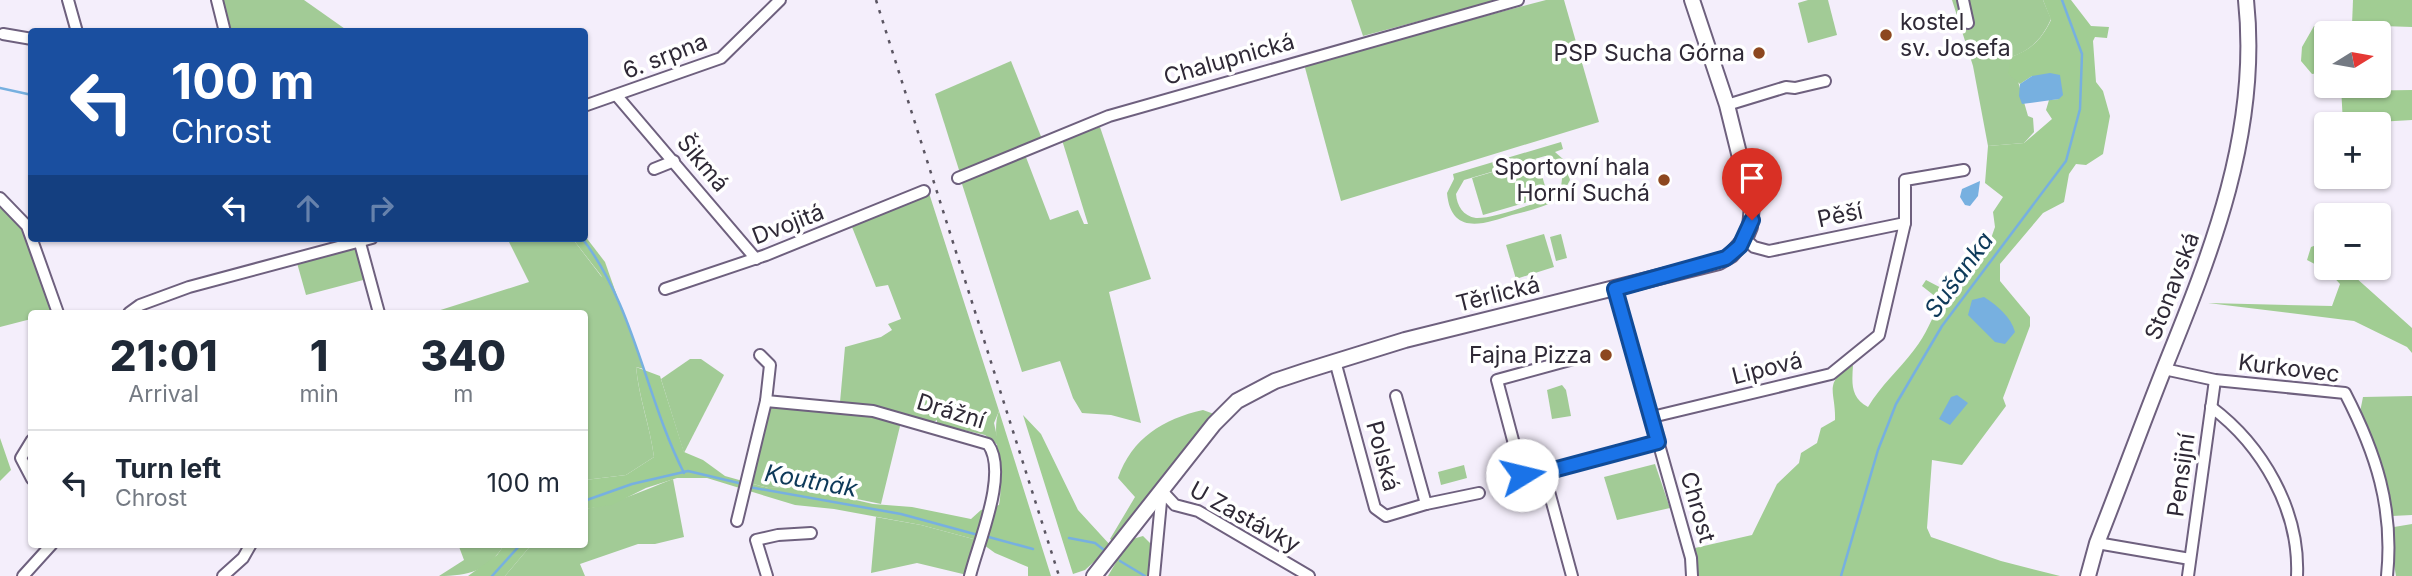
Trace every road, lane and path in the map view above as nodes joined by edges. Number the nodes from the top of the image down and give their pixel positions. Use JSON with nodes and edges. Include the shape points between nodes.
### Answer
{"nodes":[{"id":1,"x":68,"y":0,"type":"edge"},
{"id":2,"x":217,"y":0,"type":"edge"},
{"id":3,"x":780,"y":0,"type":"edge"},
{"id":4,"x":1518,"y":0,"type":"edge"},
{"id":5,"x":1692,"y":0,"type":"edge"},
{"id":6,"x":1963,"y":0,"type":"edge"},
{"id":7,"x":2246,"y":0,"type":"edge"},
{"id":8,"x":1968,"y":23,"type":"dead end"},
{"id":9,"x":76,"y":28,"type":"edge"},
{"id":10,"x":224,"y":28,"type":"edge"},
{"id":11,"x":3,"y":34,"type":"dead end"},
{"id":12,"x":28,"y":38,"type":"edge"},
{"id":13,"x":1825,"y":81,"type":"dead end"},
{"id":14,"x":617,"y":96,"type":"junction"},
{"id":15,"x":588,"y":105,"type":"edge"},
{"id":16,"x":1727,"y":105,"type":"junction"},
{"id":17,"x":674,"y":161,"type":"junction"},
{"id":18,"x":654,"y":169,"type":"dead end"},
{"id":19,"x":1964,"y":170,"type":"dead end"},
{"id":20,"x":958,"y":178,"type":"dead end"},
{"id":21,"x":924,"y":191,"type":"dead end"},
{"id":22,"x":0,"y":198,"type":"edge"},
{"id":23,"x":1905,"y":223,"type":"junction"},
{"id":24,"x":28,"y":229,"type":"edge"},
{"id":25,"x":1745,"y":239,"type":"junction"},
{"id":26,"x":33,"y":242,"type":"edge"},
{"id":27,"x":360,"y":243,"type":"joint"},
{"id":28,"x":756,"y":258,"type":"junction"},
{"id":29,"x":665,"y":289,"type":"dead end"},
{"id":30,"x":1615,"y":289,"type":"junction"},
{"id":31,"x":57,"y":310,"type":"edge"},
{"id":32,"x":133,"y":310,"type":"edge"},
{"id":33,"x":378,"y":310,"type":"edge"},
{"id":34,"x":760,"y":355,"type":"dead end"},
{"id":35,"x":1581,"y":357,"type":"dead end"},
{"id":36,"x":1335,"y":361,"type":"junction"},
{"id":37,"x":2164,"y":369,"type":"junction"},
{"id":38,"x":2215,"y":380,"type":"junction"},
{"id":39,"x":1396,"y":396,"type":"dead end"},
{"id":40,"x":766,"y":401,"type":"junction"},
{"id":41,"x":2211,"y":407,"type":"junction"},
{"id":42,"x":1652,"y":417,"type":"junction"},
{"id":43,"x":1658,"y":442,"type":"junction"},
{"id":44,"x":28,"y":447,"type":"edge"},
{"id":45,"x":28,"y":471,"type":"edge"},
{"id":46,"x":1544,"y":473,"type":"junction"},
{"id":47,"x":1163,"y":491,"type":"junction"},
{"id":48,"x":1479,"y":493,"type":"dead end"},
{"id":49,"x":1426,"y":505,"type":"junction"},
{"id":50,"x":737,"y":521,"type":"dead end"},
{"id":51,"x":811,"y":533,"type":"dead end"},
{"id":52,"x":2098,"y":543,"type":"junction"},
{"id":53,"x":48,"y":548,"type":"edge"},
{"id":54,"x":249,"y":548,"type":"edge"},
{"id":55,"x":2190,"y":559,"type":"junction"},
{"id":56,"x":23,"y":576,"type":"edge"},
{"id":57,"x":223,"y":576,"type":"edge"},
{"id":58,"x":767,"y":576,"type":"edge"},
{"id":59,"x":970,"y":576,"type":"edge"},
{"id":60,"x":1094,"y":576,"type":"edge"},
{"id":61,"x":1154,"y":576,"type":"edge"},
{"id":62,"x":1309,"y":576,"type":"edge"},
{"id":63,"x":1572,"y":576,"type":"edge"},
{"id":64,"x":1692,"y":576,"type":"edge"},
{"id":65,"x":2088,"y":576,"type":"edge"},
{"id":66,"x":2188,"y":576,"type":"edge"},
{"id":67,"x":2297,"y":576,"type":"edge"},
{"id":68,"x":2387,"y":576,"type":"edge"}],
"edges":[{"from":1,"to":9,"type":"street"},
{"from":2,"to":10,"type":"street"},
{"from":3,"to":14,"type":"street","name":"6. srpna","via":[[721,58]]},
{"from":4,"to":20,"type":"street","name":"Chalupnická","via":[[1110,116]]},
{"from":5,"to":16,"type":"main road"},
{"from":6,"to":8,"type":"street"},
{"from":7,"to":37,"type":"main road","name":"Stonavská","via":[[2247,83],[2238,153],[2225,208]]},
{"from":11,"to":12,"type":"street"},
{"from":13,"to":16,"type":"street"},
{"from":14,"to":15,"type":"street","name":"6. srpna"},
{"from":14,"to":17,"type":"street","name":"Šikmá"},
{"from":16,"to":25,"type":"main road","via":[[1752,206]]},
{"from":17,"to":18,"type":"street"},
{"from":17,"to":28,"type":"street","name":"Šikmá"},
{"from":19,"to":23,"type":"street","via":[[1905,180]]},
{"from":21,"to":28,"type":"street","name":"Dvojitá"},
{"from":22,"to":24,"type":"street"},
{"from":23,"to":25,"type":"street","name":"Pěší","via":[[1769,251]]},
{"from":23,"to":42,"type":"street","name":"Lipová","via":[[1879,335],[1831,374]]},
{"from":25,"to":30,"type":"main road","name":"Těrlická","via":[[1719,262]]},
{"from":26,"to":31,"type":"street"},
{"from":27,"to":32,"type":"street","via":[[189,288]]},
{"from":27,"to":33,"type":"street"},
{"from":28,"to":29,"type":"street","name":"Dvojitá"},
{"from":30,"to":36,"type":"main road","name":"Těrlická"},
{"from":30,"to":42,"type":"street","name":"Chrost"},
{"from":34,"to":40,"type":"street","via":[[770,365]]},
{"from":35,"to":46,"type":"street","via":[[1497,380],[1523,478]]},
{"from":36,"to":47,"type":"main road","name":"Těrlická","via":[[1275,381],[1237,401],[1204,435]]},
{"from":36,"to":49,"type":"street","name":"Polská","via":[[1375,508],[1386,516]]},
{"from":37,"to":38,"type":"street","name":"Kurkovec"},
{"from":37,"to":52,"type":"main road","name":"Stonavská"},
{"from":38,"to":41,"type":"street","name":"Pensijní"},
{"from":38,"to":68,"type":"street","name":"Kurkovec","via":[[2345,393],[2380,472],[2390,545]]},
{"from":39,"to":49,"type":"street"},
{"from":40,"to":50,"type":"street"},
{"from":40,"to":59,"type":"street","name":"Drážní","via":[[873,411],[988,444],[996,467]]},
{"from":41,"to":55,"type":"street","name":"Pensijní"},
{"from":41,"to":67,"type":"street","via":[[2235,425],[2264,463],[2282,498],[2294,532]]},
{"from":42,"to":43,"type":"street","name":"Chrost"},
{"from":43,"to":46,"type":"street"},
{"from":43,"to":64,"type":"street","name":"Chrost"},
{"from":44,"to":45,"type":"street","via":[[21,458]]},
{"from":46,"to":63,"type":"street"},
{"from":47,"to":60,"type":"main road","name":"Těrlická"},
{"from":47,"to":61,"type":"street"},
{"from":47,"to":62,"type":"street","name":"U Zastávky","via":[[1175,505],[1198,511]]},
{"from":48,"to":49,"type":"street"},
{"from":51,"to":58,"type":"street","via":[[756,540]]},
{"from":52,"to":55,"type":"street"},
{"from":52,"to":65,"type":"main road","name":"Stonavská"},
{"from":53,"to":56,"type":"street"},
{"from":54,"to":57,"type":"street"},
{"from":55,"to":66,"type":"street","name":"Pensijní"}]}
